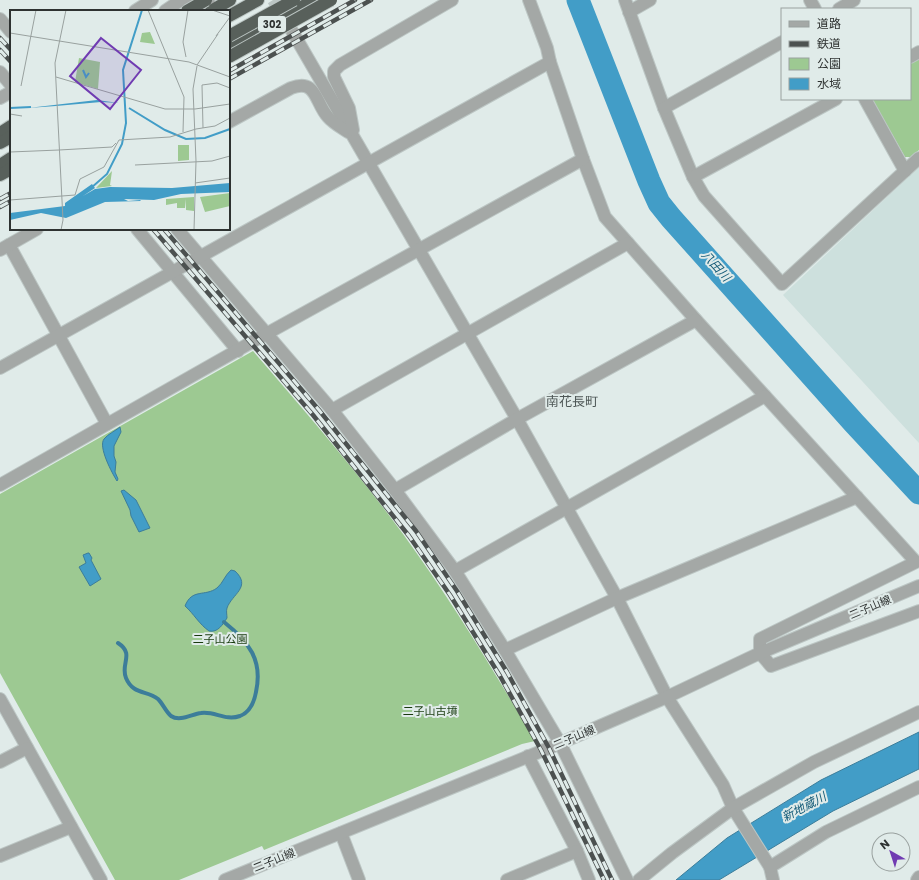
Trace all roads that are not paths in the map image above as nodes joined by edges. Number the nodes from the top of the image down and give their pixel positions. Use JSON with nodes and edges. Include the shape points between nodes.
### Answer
{"nodes":[{"id":1,"x":152,"y":0,"type":"edge"},
{"id":2,"x":181,"y":0,"type":"edge"},
{"id":3,"x":187,"y":0,"type":"edge"},
{"id":4,"x":206,"y":0,"type":"edge"},
{"id":5,"x":258,"y":0,"type":"edge"},
{"id":6,"x":294,"y":0,"type":"edge"},
{"id":7,"x":314,"y":0,"type":"edge"},
{"id":8,"x":331,"y":0,"type":"edge"},
{"id":9,"x":452,"y":0,"type":"edge"},
{"id":10,"x":529,"y":0,"type":"edge"},
{"id":11,"x":625,"y":0,"type":"edge"},
{"id":12,"x":650,"y":0,"type":"edge"},
{"id":13,"x":854,"y":0,"type":"edge"},
{"id":14,"x":221,"y":6,"type":"edge"},
{"id":15,"x":841,"y":8,"type":"edge"},
{"id":16,"x":136,"y":10,"type":"edge"},
{"id":17,"x":166,"y":10,"type":"edge"},
{"id":18,"x":189,"y":10,"type":"edge"},
{"id":19,"x":629,"y":12,"type":"junction"},
{"id":20,"x":230,"y":15,"type":"edge"},
{"id":21,"x":0,"y":19,"type":"edge"},
{"id":22,"x":10,"y":31,"type":"edge"},
{"id":23,"x":292,"y":31,"type":"dead end"},
{"id":24,"x":230,"y":35,"type":"edge"},
{"id":25,"x":781,"y":43,"type":"edge"},
{"id":26,"x":230,"y":47,"type":"edge"},
{"id":27,"x":230,"y":56,"type":"edge"},
{"id":28,"x":550,"y":62,"type":"junction"},
{"id":29,"x":0,"y":72,"type":"edge"},
{"id":30,"x":10,"y":84,"type":"edge"},
{"id":31,"x":10,"y":93,"type":"edge"},
{"id":32,"x":0,"y":98,"type":"edge"},
{"id":33,"x":834,"y":100,"type":"edge"},
{"id":34,"x":866,"y":100,"type":"edge"},
{"id":35,"x":664,"y":108,"type":"junction"},
{"id":36,"x":230,"y":121,"type":"edge"},
{"id":37,"x":8,"y":124,"type":"edge"},
{"id":38,"x":0,"y":133,"type":"edge"},
{"id":39,"x":354,"y":137,"type":"junction"},
{"id":40,"x":10,"y":138,"type":"edge"},
{"id":41,"x":0,"y":143,"type":"edge"},
{"id":42,"x":919,"y":158,"type":"edge"},
{"id":43,"x":10,"y":159,"type":"edge"},
{"id":44,"x":583,"y":159,"type":"junction"},
{"id":45,"x":369,"y":162,"type":"junction"},
{"id":46,"x":0,"y":165,"type":"edge"},
{"id":47,"x":10,"y":168,"type":"edge"},
{"id":48,"x":10,"y":169,"type":"edge"},
{"id":49,"x":0,"y":171,"type":"edge"},
{"id":50,"x":905,"y":171,"type":"junction"},
{"id":51,"x":0,"y":175,"type":"edge"},
{"id":52,"x":693,"y":177,"type":"junction"},
{"id":53,"x":34,"y":230,"type":"edge"},
{"id":54,"x":138,"y":230,"type":"edge"},
{"id":55,"x":178,"y":230,"type":"edge"},
{"id":56,"x":628,"y":243,"type":"junction"},
{"id":57,"x":4,"y":247,"type":"edge"},
{"id":58,"x":418,"y":249,"type":"junction"},
{"id":59,"x":201,"y":257,"type":"junction"},
{"id":60,"x":174,"y":272,"type":"junction"},
{"id":61,"x":696,"y":320,"type":"junction"},
{"id":62,"x":266,"y":334,"type":"junction"},
{"id":63,"x":467,"y":334,"type":"junction"},
{"id":64,"x":58,"y":335,"type":"junction"},
{"id":65,"x":238,"y":350,"type":"junction"},
{"id":66,"x":0,"y":368,"type":"edge"},
{"id":67,"x":765,"y":396,"type":"junction"},
{"id":68,"x":332,"y":410,"type":"junction"},
{"id":69,"x":517,"y":419,"type":"junction"},
{"id":70,"x":107,"y":424,"type":"junction"},
{"id":71,"x":0,"y":485,"type":"edge"},
{"id":72,"x":395,"y":490,"type":"junction"},
{"id":73,"x":857,"y":497,"type":"junction"},
{"id":74,"x":566,"y":507,"type":"junction"},
{"id":75,"x":455,"y":571,"type":"junction"},
{"id":76,"x":919,"y":586,"type":"edge"},
{"id":77,"x":617,"y":598,"type":"junction"},
{"id":78,"x":919,"y":611,"type":"edge"},
{"id":79,"x":505,"y":650,"type":"junction"},
{"id":80,"x":760,"y":653,"type":"junction"},
{"id":81,"x":667,"y":696,"type":"junction"},
{"id":82,"x":0,"y":699,"type":"edge"},
{"id":83,"x":919,"y":712,"type":"edge"},
{"id":84,"x":560,"y":743,"type":"junction"},
{"id":85,"x":27,"y":748,"type":"junction"},
{"id":86,"x":528,"y":756,"type":"junction"},
{"id":87,"x":0,"y":762,"type":"edge"},
{"id":88,"x":919,"y":786,"type":"edge"},
{"id":89,"x":735,"y":812,"type":"junction"},
{"id":90,"x":71,"y":827,"type":"junction"},
{"id":91,"x":341,"y":833,"type":"junction"},
{"id":92,"x":577,"y":851,"type":"junction"},
{"id":93,"x":0,"y":856,"type":"edge"},
{"id":94,"x":768,"y":864,"type":"junction"},
{"id":95,"x":101,"y":880,"type":"edge"},
{"id":96,"x":225,"y":880,"type":"edge"},
{"id":97,"x":360,"y":880,"type":"edge"},
{"id":98,"x":507,"y":880,"type":"edge"},
{"id":99,"x":589,"y":880,"type":"edge"},
{"id":100,"x":627,"y":880,"type":"edge"},
{"id":101,"x":639,"y":880,"type":"edge"},
{"id":102,"x":773,"y":880,"type":"edge"}],
"edges":[{"from":1,"to":16,"type":"street"},
{"from":2,"to":3,"type":"street"},
{"from":2,"to":17,"type":"street"},
{"from":3,"to":14,"type":"street"},
{"from":4,"to":18,"type":"highway","bridge":true},
{"from":5,"to":20,"type":"highway"},
{"from":6,"to":24,"type":"highway","bridge":true},
{"from":7,"to":26,"type":"highway","number":"302"},
{"from":8,"to":27,"type":"highway","bridge":true},
{"from":9,"to":39,"type":"street","via":[[340,65],[334,71],[334,77],[349,108]]},
{"from":10,"to":28,"type":"street"},
{"from":11,"to":19,"type":"street"},
{"from":12,"to":19,"type":"street"},
{"from":13,"to":15,"type":"street"},
{"from":19,"to":35,"type":"street"},
{"from":21,"to":22,"type":"street"},
{"from":23,"to":39,"type":"street"},
{"from":25,"to":35,"type":"street"},
{"from":28,"to":44,"type":"street"},
{"from":28,"to":45,"type":"street"},
{"from":29,"to":30,"type":"street"},
{"from":31,"to":32,"type":"street"},
{"from":33,"to":52,"type":"street"},
{"from":34,"to":50,"type":"street"},
{"from":35,"to":52,"type":"street"},
{"from":36,"to":39,"type":"street","via":[[302,85],[313,90],[328,117]]},
{"from":37,"to":38,"type":"highway"},
{"from":39,"to":45,"type":"street"},
{"from":40,"to":41,"type":"highway"},
{"from":42,"to":50,"type":"street"},
{"from":43,"to":46,"type":"highway"},
{"from":44,"to":56,"type":"street","via":[[606,217]]},
{"from":44,"to":58,"type":"street"},
{"from":45,"to":58,"type":"street"},
{"from":45,"to":59,"type":"street"},
{"from":47,"to":49,"type":"highway"},
{"from":48,"to":51,"type":"highway"},
{"from":50,"to":52,"type":"street","via":[[782,284],[704,196]]},
{"from":53,"to":57,"type":"street"},
{"from":54,"to":60,"type":"street"},
{"from":55,"to":59,"type":"street"},
{"from":56,"to":61,"type":"street"},
{"from":56,"to":63,"type":"street"},
{"from":57,"to":64,"type":"street"},
{"from":58,"to":62,"type":"street"},
{"from":58,"to":63,"type":"street"},
{"from":59,"to":60,"type":"street"},
{"from":59,"to":62,"type":"street"},
{"from":60,"to":64,"type":"street"},
{"from":60,"to":65,"type":"street"},
{"from":61,"to":67,"type":"street"},
{"from":61,"to":69,"type":"street"},
{"from":62,"to":65,"type":"street"},
{"from":62,"to":68,"type":"street"},
{"from":63,"to":68,"type":"street"},
{"from":63,"to":69,"type":"street"},
{"from":64,"to":66,"type":"street"},
{"from":64,"to":70,"type":"street"},
{"from":65,"to":70,"type":"street"},
{"from":67,"to":73,"type":"street"},
{"from":67,"to":74,"type":"street"},
{"from":68,"to":72,"type":"street"},
{"from":69,"to":72,"type":"street"},
{"from":69,"to":74,"type":"street"},
{"from":70,"to":71,"type":"street"},
{"from":72,"to":75,"type":"street"},
{"from":73,"to":77,"type":"street"},
{"from":73,"to":80,"type":"street","via":[[916,562],[760,639]]},
{"from":74,"to":75,"type":"street"},
{"from":74,"to":77,"type":"street"},
{"from":75,"to":79,"type":"street"},
{"from":76,"to":80,"type":"street","name":"二子山線"},
{"from":77,"to":79,"type":"street"},
{"from":77,"to":81,"type":"street"},
{"from":78,"to":80,"type":"street","via":[[771,666]]},
{"from":79,"to":84,"type":"street"},
{"from":80,"to":81,"type":"street","name":"二子山線"},
{"from":81,"to":84,"type":"street","name":"二子山線"},
{"from":81,"to":89,"type":"street","via":[[723,785]]},
{"from":82,"to":85,"type":"street"},
{"from":83,"to":89,"type":"street","via":[[814,762]]},
{"from":84,"to":86,"type":"street","name":"二子山線"},
{"from":84,"to":100,"type":"street"},
{"from":85,"to":87,"type":"street"},
{"from":85,"to":90,"type":"street"},
{"from":86,"to":91,"type":"street","name":"二子山線"},
{"from":86,"to":92,"type":"street"},
{"from":88,"to":94,"type":"street"},
{"from":89,"to":94,"type":"street"},
{"from":89,"to":101,"type":"street","via":[[672,853]]},
{"from":90,"to":93,"type":"street"},
{"from":90,"to":95,"type":"street"},
{"from":91,"to":96,"type":"street","name":"二子山線"},
{"from":91,"to":97,"type":"street"},
{"from":92,"to":98,"type":"street"},
{"from":92,"to":99,"type":"street"},
{"from":94,"to":102,"type":"street"}]}
